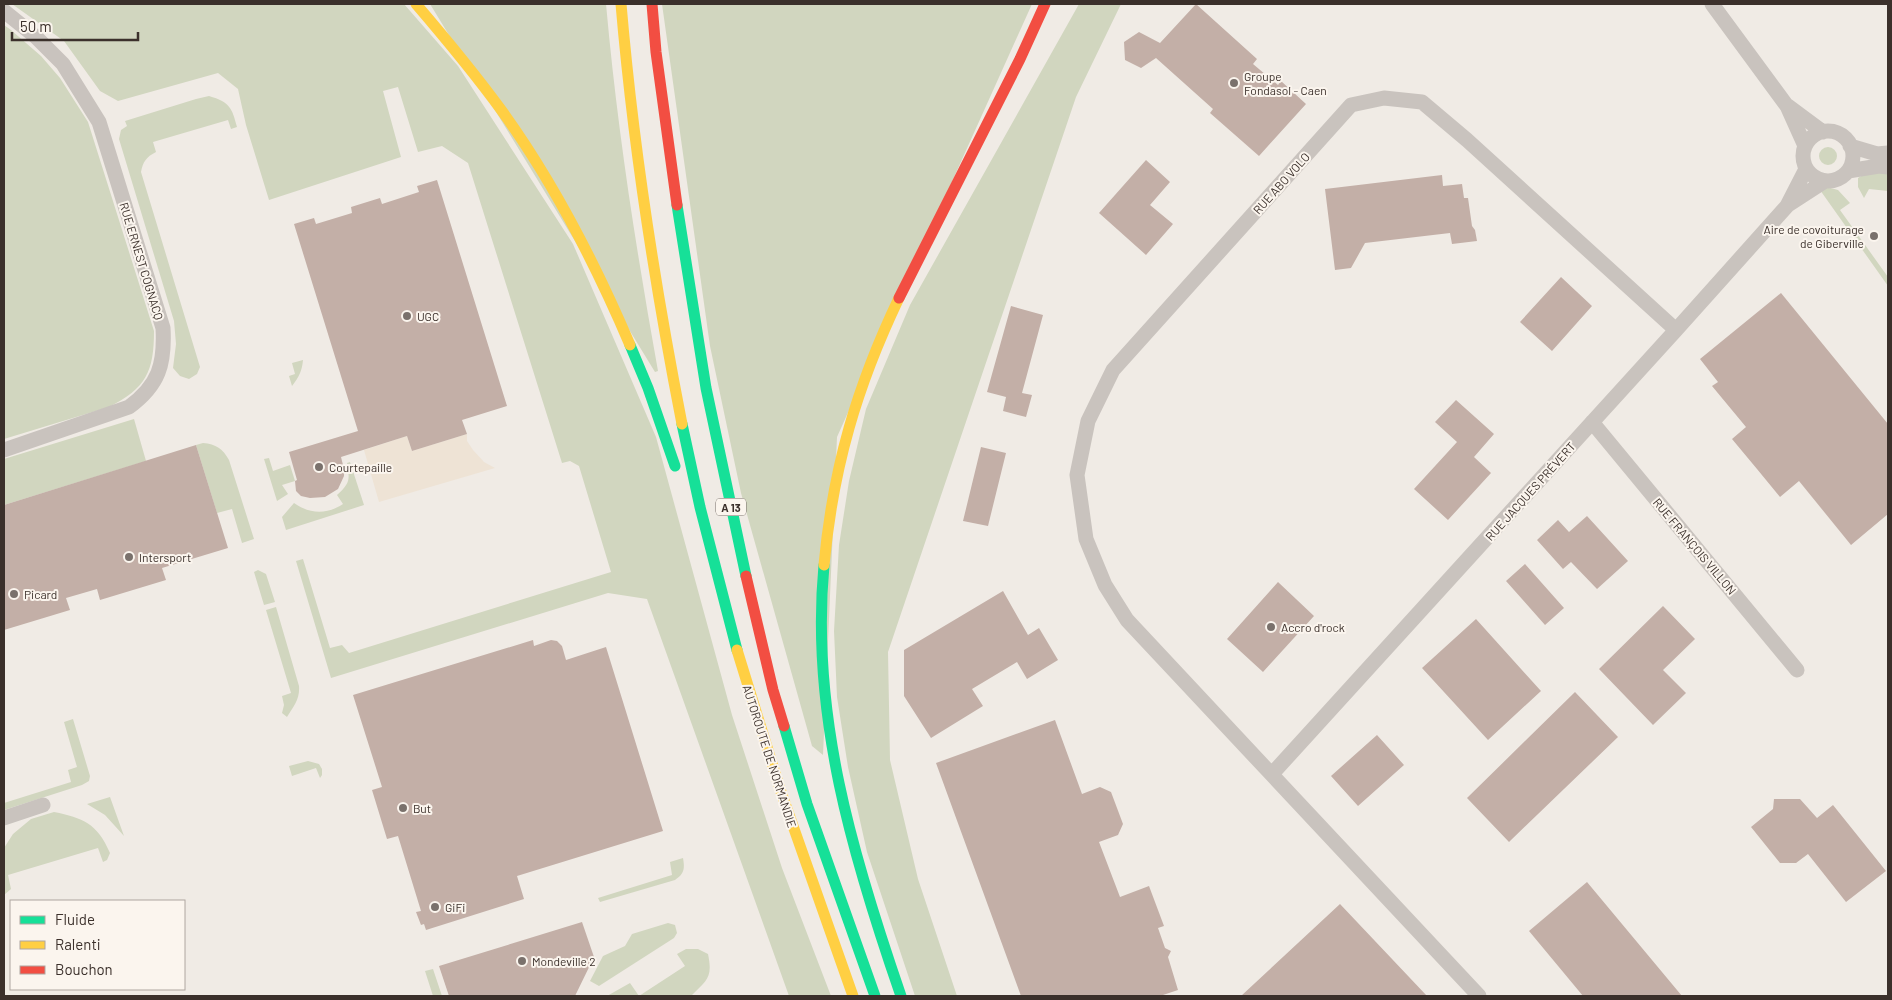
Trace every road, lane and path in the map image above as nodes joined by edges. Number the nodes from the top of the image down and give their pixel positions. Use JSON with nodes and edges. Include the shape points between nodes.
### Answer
{"nodes":[{"id":1,"x":416,"y":4,"type":"edge"},
{"id":2,"x":621,"y":4,"type":"edge"},
{"id":3,"x":652,"y":4,"type":"edge"},
{"id":4,"x":1045,"y":4,"type":"edge"},
{"id":5,"x":1712,"y":4,"type":"edge"},
{"id":6,"x":4,"y":11,"type":"edge"},
{"id":7,"x":1035,"y":54,"type":"dead end"},
{"id":8,"x":1002,"y":92,"type":"junction"},
{"id":9,"x":1787,"y":106,"type":"junction"},
{"id":10,"x":1823,"y":132,"type":"junction"},
{"id":11,"x":1805,"y":146,"type":"junction"},
{"id":12,"x":1850,"y":146,"type":"junction"},
{"id":13,"x":1888,"y":153,"type":"edge"},
{"id":14,"x":1888,"y":167,"type":"edge"},
{"id":15,"x":1806,"y":169,"type":"junction"},
{"id":16,"x":1848,"y":171,"type":"junction"},
{"id":17,"x":1825,"y":181,"type":"junction"},
{"id":18,"x":1787,"y":206,"type":"junction"},
{"id":19,"x":1676,"y":330,"type":"junction"},
{"id":20,"x":1592,"y":422,"type":"junction"},
{"id":21,"x":4,"y":450,"type":"edge"},
{"id":22,"x":678,"y":474,"type":"dead end"},
{"id":23,"x":686,"y":490,"type":"dead end"},
{"id":24,"x":702,"y":512,"type":"junction"},
{"id":25,"x":1797,"y":670,"type":"dead end"},
{"id":26,"x":1272,"y":774,"type":"junction"},
{"id":27,"x":43,"y":805,"type":"dead end"},
{"id":28,"x":4,"y":818,"type":"edge"},
{"id":29,"x":853,"y":996,"type":"edge"},
{"id":30,"x":875,"y":996,"type":"edge"},
{"id":31,"x":901,"y":996,"type":"edge"},
{"id":32,"x":1479,"y":996,"type":"edge"}],
"edges":[{"from":1,"to":22,"type":"highway","via":[[503,112],[579,236],[626,329]]},
{"from":2,"to":24,"type":"highway","number":"A 13","via":[[640,175],[662,317]]},
{"from":3,"to":30,"type":"highway","number":"A 13","via":[[679,218],[706,388],[738,541],[773,690],[846,918]]},
{"from":4,"to":8,"type":"highway"},
{"from":5,"to":9,"type":"street"},
{"from":6,"to":21,"type":"street","name":"RUE ERNEST COGNACQ","via":[[63,64],[99,122],[163,328],[164,350],[161,368],[153,384],[128,407]]},
{"from":7,"to":8,"type":"highway"},
{"from":8,"to":31,"type":"highway","via":[[885,326],[867,371],[839,460],[825,539],[822,633],[830,739],[840,793],[866,892]]},
{"from":9,"to":10,"type":"street"},
{"from":9,"to":11,"type":"street"},
{"from":10,"to":11,"type":"street"},
{"from":10,"to":12,"type":"street","via":[[1838,134]]},
{"from":11,"to":15,"type":"street","name":"RUE JACQUES PRÉVERT","via":[[1803,161]]},
{"from":12,"to":13,"type":"street","via":[[1877,154]]},
{"from":12,"to":16,"type":"street","via":[[1852,163]]},
{"from":14,"to":16,"type":"street","name":"RUE JACQUES PRÉVERT"},
{"from":15,"to":17,"type":"street"},
{"from":15,"to":18,"type":"street","name":"RUE JACQUES PRÉVERT"},
{"from":16,"to":17,"type":"street","name":"RUE JACQUES PRÉVERT","via":[[1842,177]]},
{"from":17,"to":18,"type":"street","name":"RUE JACQUES PRÉVERT"},
{"from":18,"to":19,"type":"street","name":"RUE JACQUES PRÉVERT"},
{"from":19,"to":20,"type":"street","name":"RUE JACQUES PRÉVERT"},
{"from":19,"to":26,"type":"street","name":"RUE ABO VOLO","via":[[1496,165],[1422,102],[1384,98],[1351,105],[1113,370],[1088,421],[1077,475],[1086,539],[1105,585],[1127,620]]},
{"from":20,"to":25,"type":"street","name":"RUE FRANÇOIS VILLON"},
{"from":20,"to":26,"type":"street","name":"RUE JACQUES PRÉVERT"},
{"from":23,"to":24,"type":"highway"},
{"from":24,"to":29,"type":"highway","name":"AUTOROUTE DE NORMANDIE","number":"A 13","via":[[744,675],[779,788]]},
{"from":26,"to":32,"type":"street","name":"RUE ABO VOLO"},
{"from":27,"to":28,"type":"street"}]}
